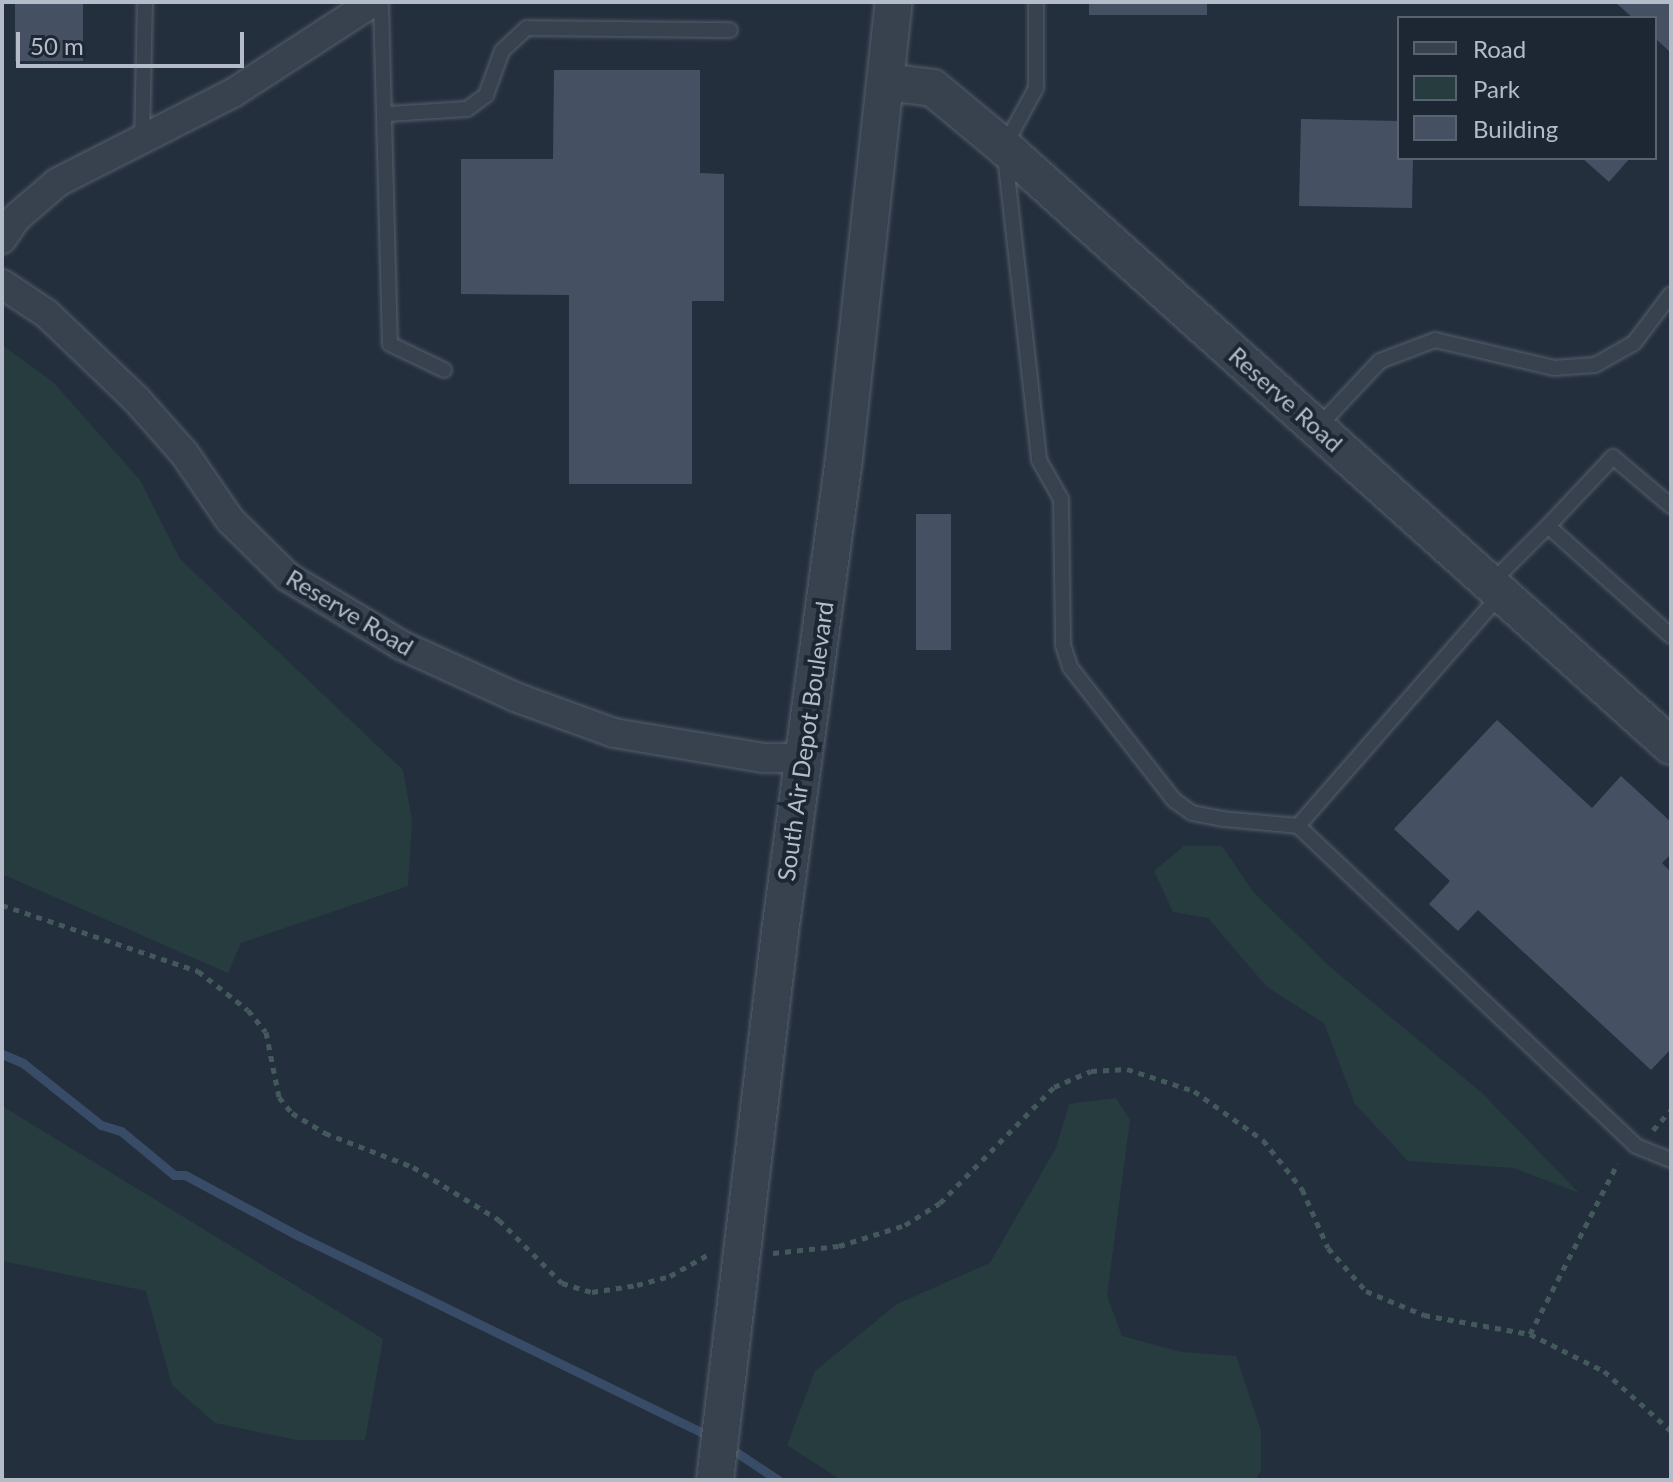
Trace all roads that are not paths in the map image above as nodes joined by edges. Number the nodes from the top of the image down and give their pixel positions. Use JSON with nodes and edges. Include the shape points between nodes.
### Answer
{"nodes":[{"id":1,"x":145,"y":2,"type":"edge"},
{"id":2,"x":373,"y":2,"type":"edge"},
{"id":3,"x":381,"y":2,"type":"edge"},
{"id":4,"x":894,"y":2,"type":"edge"},
{"id":5,"x":1036,"y":2,"type":"edge"},
{"id":6,"x":730,"y":30,"type":"dead end"},
{"id":7,"x":886,"y":82,"type":"junction"},
{"id":8,"x":388,"y":114,"type":"junction"},
{"id":9,"x":142,"y":143,"type":"junction"},
{"id":10,"x":1004,"y":147,"type":"junction"},
{"id":11,"x":2,"y":239,"type":"edge"},
{"id":12,"x":2,"y":284,"type":"edge"},
{"id":13,"x":1671,"y":294,"type":"edge"},
{"id":14,"x":444,"y":370,"type":"dead end"},
{"id":15,"x":1318,"y":428,"type":"junction"},
{"id":16,"x":1671,"y":506,"type":"edge"},
{"id":17,"x":1548,"y":526,"type":"junction"},
{"id":18,"x":1497,"y":587,"type":"junction"},
{"id":19,"x":1671,"y":636,"type":"edge"},
{"id":20,"x":1671,"y":746,"type":"edge"},
{"id":21,"x":804,"y":758,"type":"junction"},
{"id":22,"x":1298,"y":826,"type":"junction"},
{"id":23,"x":1671,"y":1160,"type":"edge"},
{"id":24,"x":715,"y":1480,"type":"edge"}],
"edges":[{"from":1,"to":9,"type":"lane"},
{"from":2,"to":9,"type":"street","via":[[233,93]]},
{"from":3,"to":8,"type":"lane"},
{"from":4,"to":7,"type":"street","name":"South Air Depot Boulevard"},
{"from":5,"to":10,"type":"lane","via":[[1036,88]]},
{"from":6,"to":8,"type":"lane","via":[[527,28],[502,51],[486,95],[467,109]]},
{"from":7,"to":10,"type":"street","name":"Reserve Road","via":[[933,88]]},
{"from":7,"to":21,"type":"street","name":"South Air Depot Boulevard"},
{"from":8,"to":14,"type":"lane","via":[[390,344]]},
{"from":9,"to":11,"type":"street","via":[[58,182],[16,218]]},
{"from":10,"to":15,"type":"street","name":"Reserve Road"},
{"from":10,"to":22,"type":"lane","via":[[1039,460],[1061,499],[1063,645],[1070,667],[1174,800],[1192,813]]},
{"from":12,"to":21,"type":"street","name":"Reserve Road","via":[[47,314],[136,399],[184,453],[230,520],[288,577],[388,638],[515,697],[614,733],[763,758]]},
{"from":13,"to":15,"type":"lane","via":[[1634,343],[1595,365],[1554,368],[1435,340],[1380,361]]},
{"from":15,"to":18,"type":"street","name":"Reserve Road"},
{"from":16,"to":17,"type":"lane","via":[[1613,457]]},
{"from":17,"to":18,"type":"lane"},
{"from":17,"to":19,"type":"lane"},
{"from":18,"to":20,"type":"street","name":"Reserve Road"},
{"from":18,"to":22,"type":"lane"},
{"from":21,"to":24,"type":"street","name":"South Air Depot Boulevard"},
{"from":22,"to":23,"type":"lane","via":[[1636,1146]]}]}
